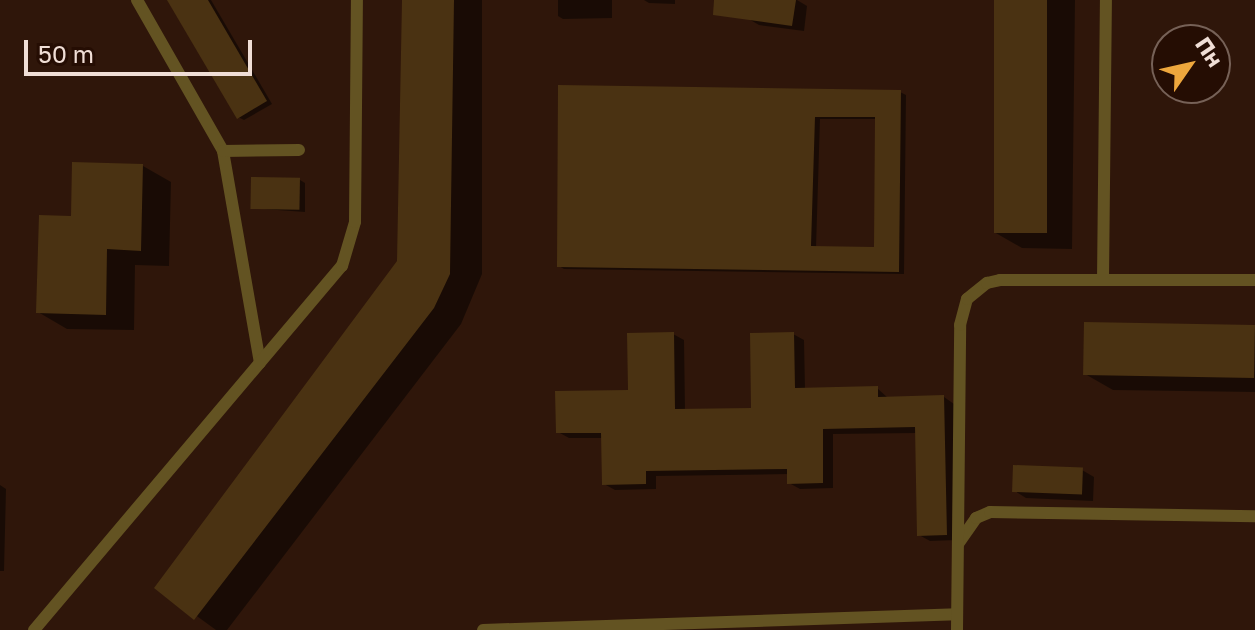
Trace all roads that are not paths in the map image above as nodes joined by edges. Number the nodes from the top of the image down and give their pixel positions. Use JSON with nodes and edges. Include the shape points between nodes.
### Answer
{"nodes":[{"id":1,"x":137,"y":0,"type":"edge"},
{"id":2,"x":357,"y":0,"type":"edge"},
{"id":3,"x":1106,"y":0,"type":"edge"},
{"id":4,"x":299,"y":150,"type":"dead end"},
{"id":5,"x":223,"y":151,"type":"junction"},
{"id":6,"x":1103,"y":280,"type":"junction"},
{"id":7,"x":1255,"y":280,"type":"edge"},
{"id":8,"x":260,"y":363,"type":"junction"},
{"id":9,"x":1255,"y":516,"type":"edge"},
{"id":10,"x":957,"y":547,"type":"junction"},
{"id":11,"x":957,"y":614,"type":"junction"},
{"id":12,"x":34,"y":630,"type":"edge"},
{"id":13,"x":483,"y":630,"type":"edge"},
{"id":14,"x":957,"y":630,"type":"edge"}],
"edges":[{"from":1,"to":5,"type":"lane"},
{"from":2,"to":8,"type":"lane","via":[[352,244],[342,266]]},
{"from":3,"to":6,"type":"lane"},
{"from":4,"to":5,"type":"lane"},
{"from":5,"to":8,"type":"lane"},
{"from":6,"to":7,"type":"lane"},
{"from":6,"to":10,"type":"lane","via":[[1000,280],[967,299],[960,325]]},
{"from":8,"to":12,"type":"lane"},
{"from":9,"to":10,"type":"lane","via":[[990,512],[965,530]]},
{"from":10,"to":11,"type":"lane"},
{"from":11,"to":13,"type":"lane"},
{"from":11,"to":14,"type":"lane"}]}
